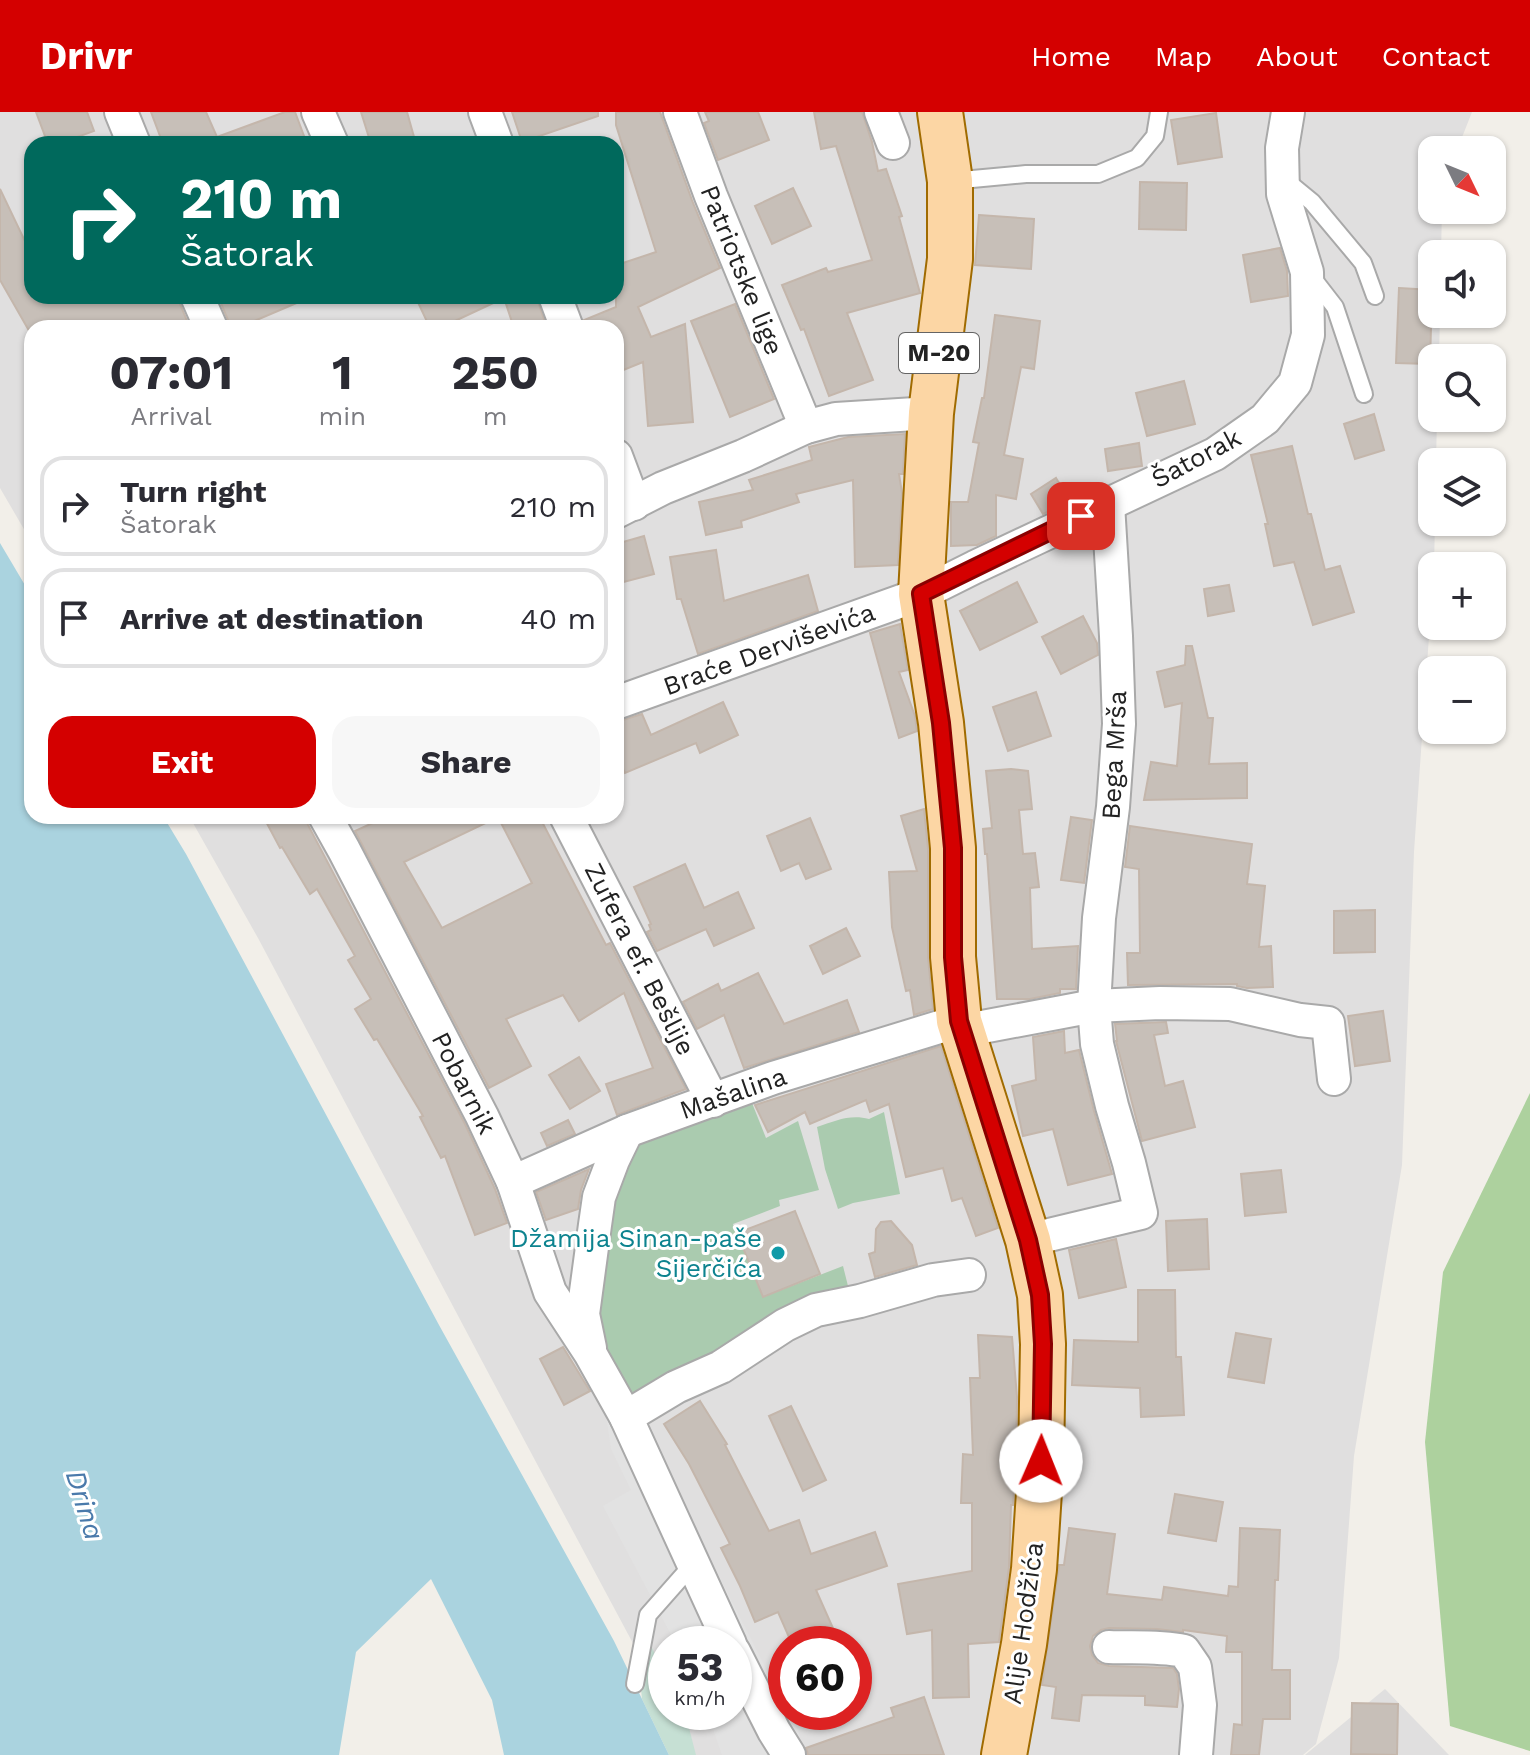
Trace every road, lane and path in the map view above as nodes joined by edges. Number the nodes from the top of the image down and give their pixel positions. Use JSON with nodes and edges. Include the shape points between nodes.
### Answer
{"nodes":[{"id":1,"x":121,"y":112,"type":"edge"},
{"id":2,"x":318,"y":112,"type":"edge"},
{"id":3,"x":485,"y":112,"type":"edge"},
{"id":4,"x":680,"y":112,"type":"edge"},
{"id":5,"x":881,"y":112,"type":"edge"},
{"id":6,"x":940,"y":112,"type":"edge"},
{"id":7,"x":1159,"y":112,"type":"edge"},
{"id":8,"x":1288,"y":112,"type":"edge"},
{"id":9,"x":131,"y":136,"type":"edge"},
{"id":10,"x":328,"y":136,"type":"edge"},
{"id":11,"x":494,"y":136,"type":"edge"},
{"id":12,"x":893,"y":143,"type":"dead end"},
{"id":13,"x":1283,"y":178,"type":"junction"},
{"id":14,"x":950,"y":181,"type":"junction"},
{"id":15,"x":1307,"y":272,"type":"junction"},
{"id":16,"x":1375,"y":296,"type":"dead end"},
{"id":17,"x":1364,"y":394,"type":"dead end"},
{"id":18,"x":931,"y":413,"type":"junction"},
{"id":19,"x":806,"y":427,"type":"junction"},
{"id":20,"x":1108,"y":504,"type":"junction"},
{"id":21,"x":625,"y":508,"type":"edge"},
{"id":22,"x":921,"y":594,"type":"junction"},
{"id":23,"x":624,"y":700,"type":"edge"},
{"id":24,"x":338,"y":824,"type":"edge"},
{"id":25,"x":570,"y":824,"type":"edge"},
{"id":26,"x":1094,"y":1006,"type":"junction"},
{"id":27,"x":960,"y":1026,"type":"junction"},
{"id":28,"x":1334,"y":1079,"type":"dead end"},
{"id":29,"x":713,"y":1101,"type":"junction"},
{"id":30,"x":627,"y":1131,"type":"junction"},
{"id":31,"x":513,"y":1182,"type":"junction"},
{"id":32,"x":1028,"y":1240,"type":"junction"},
{"id":33,"x":969,"y":1275,"type":"dead end"},
{"id":34,"x":590,"y":1353,"type":"junction"},
{"id":35,"x":626,"y":1417,"type":"junction"},
{"id":36,"x":693,"y":1564,"type":"junction"},
{"id":37,"x":722,"y":1626,"type":"edge"},
{"id":38,"x":1109,"y":1647,"type":"dead end"},
{"id":39,"x":635,"y":1684,"type":"dead end"},
{"id":40,"x":752,"y":1688,"type":"edge"},
{"id":41,"x":789,"y":1755,"type":"edge"},
{"id":42,"x":1004,"y":1755,"type":"edge"},
{"id":43,"x":1196,"y":1755,"type":"edge"}],
"edges":[{"from":1,"to":9,"type":"street"},
{"from":2,"to":10,"type":"street"},
{"from":3,"to":11,"type":"street"},
{"from":4,"to":19,"type":"street","name":"Patriotske lige"},
{"from":5,"to":12,"type":"street"},
{"from":6,"to":14,"type":"main road","number":"M-20"},
{"from":7,"to":14,"type":"lane","via":[[1155,136],[1137,158],[1098,174]]},
{"from":8,"to":13,"type":"street","name":"Šatorak"},
{"from":13,"to":15,"type":"street","name":"Šatorak"},
{"from":13,"to":16,"type":"lane","via":[[1312,202],[1363,263]]},
{"from":14,"to":18,"type":"main road","number":"M-20","via":[[950,259]]},
{"from":15,"to":17,"type":"lane","via":[[1335,307]]},
{"from":15,"to":20,"type":"street","name":"Šatorak","via":[[1308,335],[1295,383],[1265,419],[1215,454]]},
{"from":18,"to":19,"type":"street","via":[[836,419]]},
{"from":18,"to":22,"type":"main road","number":"M-20"},
{"from":19,"to":21,"type":"street"},
{"from":20,"to":22,"type":"street","name":"Šatorak"},
{"from":20,"to":26,"type":"street","name":"Bega Mrša","via":[[1119,724]]},
{"from":22,"to":23,"type":"street","name":"Braće Derviševića"},
{"from":22,"to":27,"type":"main road","name":"Alije Hodžića","number":"M-20","via":[[953,848],[953,957]]},
{"from":24,"to":31,"type":"street","name":"Pobarnik"},
{"from":25,"to":29,"type":"street","name":"Zufera ef. Bešlije"},
{"from":26,"to":27,"type":"street","name":"Mašalina"},
{"from":26,"to":28,"type":"street","name":"Mašalina","via":[[1230,1004],[1328,1023]]},
{"from":26,"to":32,"type":"street","name":"Bega Mrša","via":[[1097,1044],[1141,1213]]},
{"from":27,"to":29,"type":"street","name":"Mašalina","via":[[773,1078]]},
{"from":27,"to":32,"type":"main road","name":"Alije Hodžića","number":"M-20"},
{"from":29,"to":30,"type":"street","name":"Mašalina"},
{"from":30,"to":31,"type":"street","name":"Mašalina"},
{"from":30,"to":34,"type":"street","name":"Pobarnik","via":[[599,1197],[583,1314]]},
{"from":31,"to":34,"type":"street","name":"Pobarnik","via":[[550,1292]]},
{"from":32,"to":42,"type":"main road","name":"Alije Hodžića","number":"M-20","via":[[1040,1295],[1043,1344],[1041,1461],[1034,1569]]},
{"from":33,"to":35,"type":"street","via":[[816,1310]]},
{"from":34,"to":35,"type":"street","name":"Pobarnik"},
{"from":35,"to":36,"type":"street","name":"Pobarnik"},
{"from":36,"to":37,"type":"street","name":"Pobarnik"},
{"from":36,"to":39,"type":"lane","via":[[648,1615]]},
{"from":38,"to":43,"type":"street","via":[[1184,1651],[1195,1667],[1200,1705]]},
{"from":40,"to":41,"type":"street"}]}
